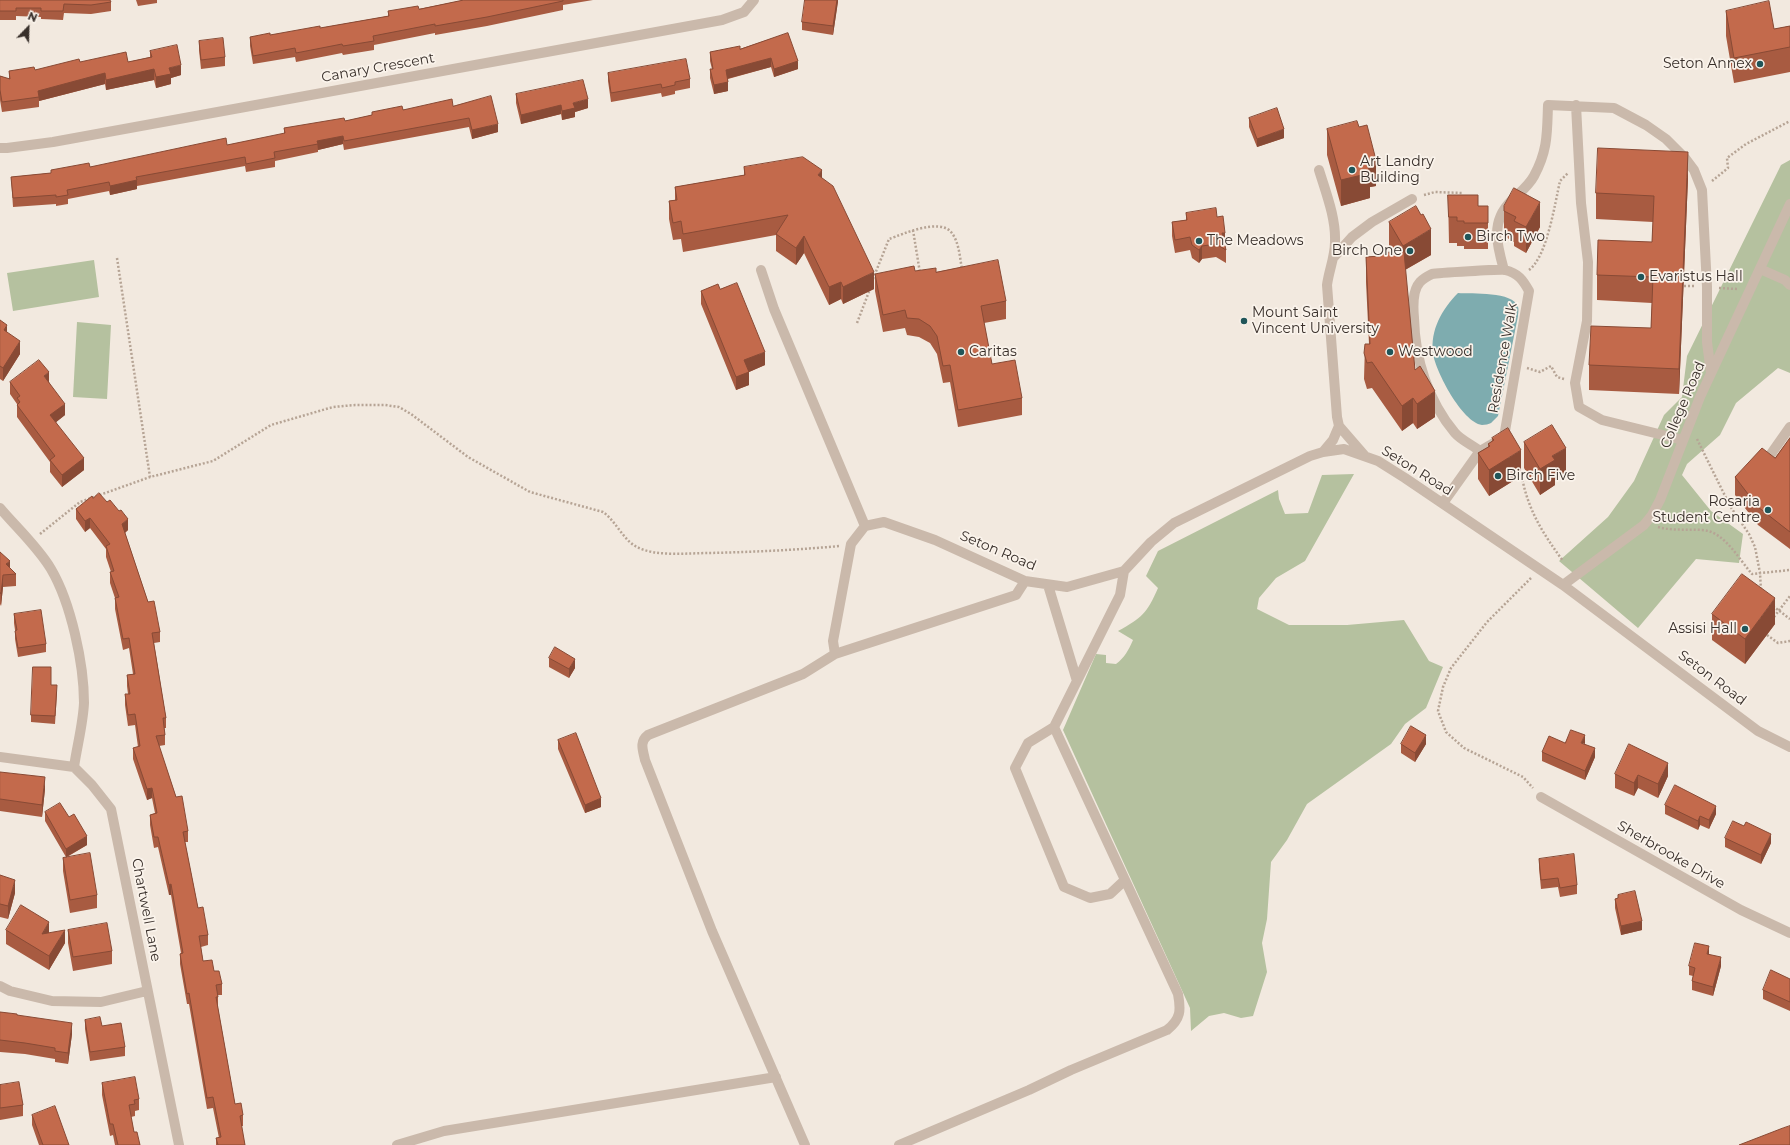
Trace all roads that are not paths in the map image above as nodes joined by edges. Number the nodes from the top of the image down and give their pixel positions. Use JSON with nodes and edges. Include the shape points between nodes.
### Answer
{"nodes":[{"id":1,"x":754,"y":0,"type":"edge"},
{"id":2,"x":1576,"y":105,"type":"junction"},
{"id":3,"x":0,"y":148,"type":"edge"},
{"id":4,"x":1319,"y":170,"type":"dead end"},
{"id":5,"x":1412,"y":199,"type":"road end"},
{"id":6,"x":1790,"y":204,"type":"edge"},
{"id":7,"x":1334,"y":257,"type":"junction"},
{"id":8,"x":1760,"y":269,"type":"junction"},
{"id":9,"x":761,"y":270,"type":"dead end"},
{"id":10,"x":1504,"y":270,"type":"junction"},
{"id":11,"x":1790,"y":285,"type":"edge"},
{"id":12,"x":1711,"y":373,"type":"junction"},
{"id":13,"x":1339,"y":426,"type":"junction"},
{"id":14,"x":1790,"y":427,"type":"edge"},
{"id":15,"x":1683,"y":440,"type":"junction"},
{"id":16,"x":1480,"y":451,"type":"junction"},
{"id":17,"x":1323,"y":452,"type":"junction"},
{"id":18,"x":1771,"y":454,"type":"edge"},
{"id":19,"x":1365,"y":456,"type":"junction"},
{"id":20,"x":1443,"y":503,"type":"junction"},
{"id":21,"x":0,"y":508,"type":"edge"},
{"id":22,"x":865,"y":526,"type":"junction"},
{"id":23,"x":1124,"y":571,"type":"junction"},
{"id":24,"x":1025,"y":580,"type":"junction"},
{"id":25,"x":1048,"y":585,"type":"junction"},
{"id":26,"x":1563,"y":585,"type":"junction"},
{"id":27,"x":835,"y":654,"type":"junction"},
{"id":28,"x":1077,"y":681,"type":"junction"},
{"id":29,"x":1054,"y":728,"type":"junction"},
{"id":30,"x":1790,"y":746,"type":"edge"},
{"id":31,"x":0,"y":757,"type":"edge"},
{"id":32,"x":74,"y":767,"type":"junction"},
{"id":33,"x":1541,"y":796,"type":"road end"},
{"id":34,"x":1125,"y":880,"type":"junction"},
{"id":35,"x":1790,"y":934,"type":"edge"},
{"id":36,"x":0,"y":986,"type":"edge"},
{"id":37,"x":147,"y":992,"type":"junction"},
{"id":38,"x":776,"y":1077,"type":"junction"},
{"id":39,"x":179,"y":1145,"type":"edge"},
{"id":40,"x":397,"y":1145,"type":"edge"},
{"id":41,"x":805,"y":1145,"type":"edge"},
{"id":42,"x":899,"y":1145,"type":"edge"}],
"edges":[{"from":1,"to":3,"type":"street","name":"Canary Crescent","via":[[744,12],[722,20],[53,142]]},
{"from":2,"to":10,"type":"street","via":[[1548,105],[1547,143],[1534,177],[1504,208],[1497,228],[1496,242]]},
{"from":2,"to":12,"type":"street","via":[[1614,108],[1646,125],[1666,139],[1694,170],[1702,190],[1707,342]]},
{"from":2,"to":15,"type":"street","via":[[1581,203],[1588,262],[1587,321],[1575,383],[1579,407],[1602,420]]},
{"from":4,"to":7,"type":"street","via":[[1334,224]]},
{"from":5,"to":7,"type":"street","via":[[1352,237]]},
{"from":6,"to":8,"type":"street","name":"College Road"},
{"from":7,"to":13,"type":"street","via":[[1327,285],[1336,417]]},
{"from":8,"to":11,"type":"street","via":[[1785,280]]},
{"from":8,"to":12,"type":"street","name":"College Road"},
{"from":9,"to":22,"type":"street","via":[[774,309]]},
{"from":10,"to":16,"type":"street","name":"Residence Walk","via":[[1521,277],[1529,291],[1504,437]]},
{"from":10,"to":16,"type":"street","via":[[1434,274],[1420,282],[1414,299],[1414,339],[1418,361],[1427,385],[1440,411],[1456,434]]},
{"from":12,"to":15,"type":"street","name":"College Road"},
{"from":13,"to":17,"type":"street","via":[[1333,440]]},
{"from":13,"to":19,"type":"street"},
{"from":14,"to":18,"type":"street"},
{"from":15,"to":26,"type":"street","name":"College Road","via":[[1660,500],[1644,525]]},
{"from":16,"to":20,"type":"street","name":"Residence Walk"},
{"from":17,"to":19,"type":"street","name":"Seton Road","via":[[1344,449]]},
{"from":17,"to":23,"type":"street","name":"Seton Road","via":[[1276,471],[1174,523],[1151,542]]},
{"from":19,"to":20,"type":"street","name":"Seton Road","via":[[1378,461]]},
{"from":20,"to":26,"type":"street","name":"Seton Road"},
{"from":21,"to":32,"type":"street","via":[[50,568],[63,595],[83,677],[84,705]]},
{"from":22,"to":24,"type":"street","name":"Seton Road","via":[[884,522],[935,540]]},
{"from":22,"to":27,"type":"street","via":[[851,544],[833,641]]},
{"from":23,"to":25,"type":"street","name":"Seton Road","via":[[1067,586]]},
{"from":23,"to":28,"type":"street","via":[[1120,595]]},
{"from":24,"to":25,"type":"street","name":"Seton Road"},
{"from":24,"to":27,"type":"street","via":[[1016,595]]},
{"from":25,"to":28,"type":"street"},
{"from":26,"to":30,"type":"street","name":"Seton Road","via":[[1758,731]]},
{"from":27,"to":38,"type":"street","via":[[803,674],[648,735],[642,743],[645,760],[712,931]]},
{"from":28,"to":29,"type":"street"},
{"from":29,"to":34,"type":"street"},
{"from":29,"to":34,"type":"street","via":[[1028,743],[1015,768],[1064,888],[1090,898],[1110,894]]},
{"from":31,"to":32,"type":"street"},
{"from":32,"to":37,"type":"street","name":"Chartwell Lane","via":[[111,809]]},
{"from":33,"to":35,"type":"street","name":"Sherbrooke Drive","via":[[1741,910]]},
{"from":34,"to":42,"type":"street","via":[[1178,994],[1180,1013],[1175,1024],[1167,1030]]},
{"from":36,"to":37,"type":"street","via":[[10,991],[52,1001],[102,1002]]},
{"from":37,"to":39,"type":"street","name":"Chartwell Lane"},
{"from":38,"to":40,"type":"street","via":[[444,1131]]},
{"from":38,"to":41,"type":"street"}]}
